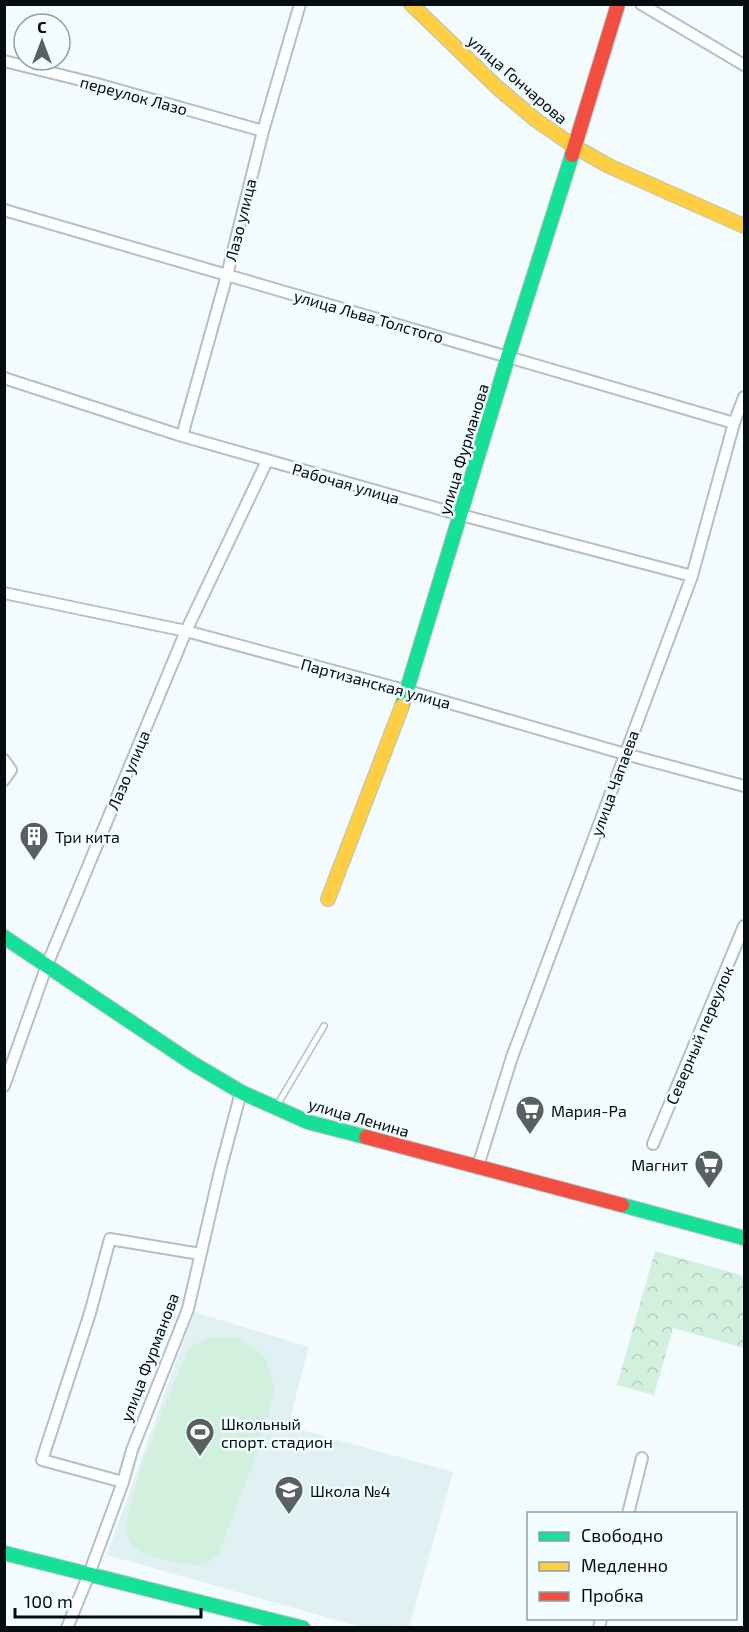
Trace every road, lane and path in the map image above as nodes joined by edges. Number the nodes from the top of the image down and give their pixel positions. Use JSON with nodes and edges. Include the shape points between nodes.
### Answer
{"nodes":[{"id":1,"x":300,"y":4,"type":"edge"},
{"id":2,"x":411,"y":4,"type":"edge"},
{"id":3,"x":618,"y":4,"type":"edge"},
{"id":4,"x":641,"y":4,"type":"edge"},
{"id":5,"x":4,"y":61,"type":"edge"},
{"id":6,"x":744,"y":65,"type":"edge"},
{"id":7,"x":263,"y":131,"type":"junction"},
{"id":8,"x":575,"y":147,"type":"junction"},
{"id":9,"x":4,"y":210,"type":"edge"},
{"id":10,"x":744,"y":226,"type":"edge"},
{"id":11,"x":227,"y":275,"type":"junction"},
{"id":12,"x":508,"y":357,"type":"junction"},
{"id":13,"x":4,"y":378,"type":"edge"},
{"id":14,"x":744,"y":397,"type":"edge"},
{"id":15,"x":734,"y":423,"type":"junction"},
{"id":16,"x":182,"y":436,"type":"junction"},
{"id":17,"x":267,"y":461,"type":"junction"},
{"id":18,"x":461,"y":515,"type":"junction"},
{"id":19,"x":692,"y":576,"type":"junction"},
{"id":20,"x":4,"y":592,"type":"edge"},
{"id":21,"x":186,"y":631,"type":"junction"},
{"id":22,"x":408,"y":692,"type":"junction"},
{"id":23,"x":625,"y":754,"type":"junction"},
{"id":24,"x":4,"y":760,"type":"edge"},
{"id":25,"x":4,"y":780,"type":"edge"},
{"id":26,"x":744,"y":786,"type":"edge"},
{"id":27,"x":327,"y":899,"type":"dead end"},
{"id":28,"x":744,"y":926,"type":"edge"},
{"id":29,"x":4,"y":938,"type":"edge"},
{"id":30,"x":47,"y":965,"type":"junction"},
{"id":31,"x":324,"y":1026,"type":"dead end"},
{"id":32,"x":4,"y":1086,"type":"edge"},
{"id":33,"x":241,"y":1092,"type":"junction"},
{"id":34,"x":276,"y":1107,"type":"junction"},
{"id":35,"x":653,"y":1144,"type":"dead end"},
{"id":36,"x":478,"y":1166,"type":"junction"},
{"id":37,"x":744,"y":1238,"type":"edge"},
{"id":38,"x":200,"y":1254,"type":"junction"},
{"id":39,"x":642,"y":1458,"type":"dead end"},
{"id":40,"x":123,"y":1482,"type":"junction"},
{"id":41,"x":628,"y":1512,"type":"edge"},
{"id":42,"x":4,"y":1553,"type":"edge"},
{"id":43,"x":89,"y":1574,"type":"junction"},
{"id":44,"x":68,"y":1628,"type":"edge"},
{"id":45,"x":303,"y":1628,"type":"edge"}],
"edges":[{"from":1,"to":7,"type":"street","name":"Лазо улица"},
{"from":2,"to":8,"type":"street","name":"улица Гончарова","via":[[499,89]]},
{"from":3,"to":8,"type":"street","name":"улица Фурманова"},
{"from":4,"to":6,"type":"street"},
{"from":5,"to":7,"type":"street","name":"переулок Лазо"},
{"from":7,"to":11,"type":"street","name":"Лазо улица"},
{"from":8,"to":10,"type":"street","name":"улица Гончарова"},
{"from":8,"to":12,"type":"street","name":"улица Фурманова"},
{"from":9,"to":11,"type":"street","name":"улица Льва Толстого"},
{"from":11,"to":12,"type":"street","name":"улица Льва Толстого"},
{"from":11,"to":16,"type":"street","name":"Лазо улица"},
{"from":12,"to":15,"type":"street","name":"улица Льва Толстого"},
{"from":12,"to":18,"type":"street","name":"улица Фурманова"},
{"from":13,"to":16,"type":"street","name":"Рабочая улица"},
{"from":14,"to":15,"type":"street","name":"улица Чапаева"},
{"from":15,"to":19,"type":"street","name":"улица Чапаева"},
{"from":16,"to":17,"type":"street","name":"Рабочая улица"},
{"from":17,"to":18,"type":"street","name":"Рабочая улица"},
{"from":17,"to":21,"type":"street","name":"Лазо улица"},
{"from":18,"to":19,"type":"street","name":"Рабочая улица"},
{"from":18,"to":22,"type":"street","name":"улица Фурманова"},
{"from":19,"to":23,"type":"street","name":"улица Чапаева"},
{"from":20,"to":21,"type":"street","name":"Партизанская улица"},
{"from":21,"to":22,"type":"street","name":"Партизанская улица"},
{"from":21,"to":30,"type":"street","name":"Лазо улица"},
{"from":22,"to":23,"type":"street","name":"Партизанская улица"},
{"from":22,"to":27,"type":"street","name":"улица Фурманова"},
{"from":23,"to":26,"type":"street","name":"Партизанская улица"},
{"from":23,"to":36,"type":"street","name":"улица Чапаева","via":[[512,1057]]},
{"from":24,"to":25,"type":"street","via":[[11,770]]},
{"from":28,"to":35,"type":"street","name":"Северный переулок"},
{"from":29,"to":30,"type":"street","name":"улица Ленина"},
{"from":30,"to":32,"type":"street","name":"Лазо улица"},
{"from":30,"to":33,"type":"street","name":"улица Ленина"},
{"from":31,"to":34,"type":"lane"},
{"from":33,"to":34,"type":"street","name":"улица Ленина"},
{"from":33,"to":38,"type":"street","name":"улица Фурманова"},
{"from":34,"to":36,"type":"street","name":"улица Ленина","via":[[308,1122]]},
{"from":36,"to":37,"type":"street","name":"улица Ленина"},
{"from":38,"to":40,"type":"street","name":"улица Фурманова","via":[[188,1309]]},
{"from":38,"to":40,"type":"street","via":[[110,1239],[42,1460]]},
{"from":39,"to":41,"type":"street"},
{"from":40,"to":43,"type":"street","name":"улица Фурманова"},
{"from":42,"to":43,"type":"street"},
{"from":43,"to":44,"type":"street","name":"улица Фурманова"},
{"from":43,"to":45,"type":"street"}]}
